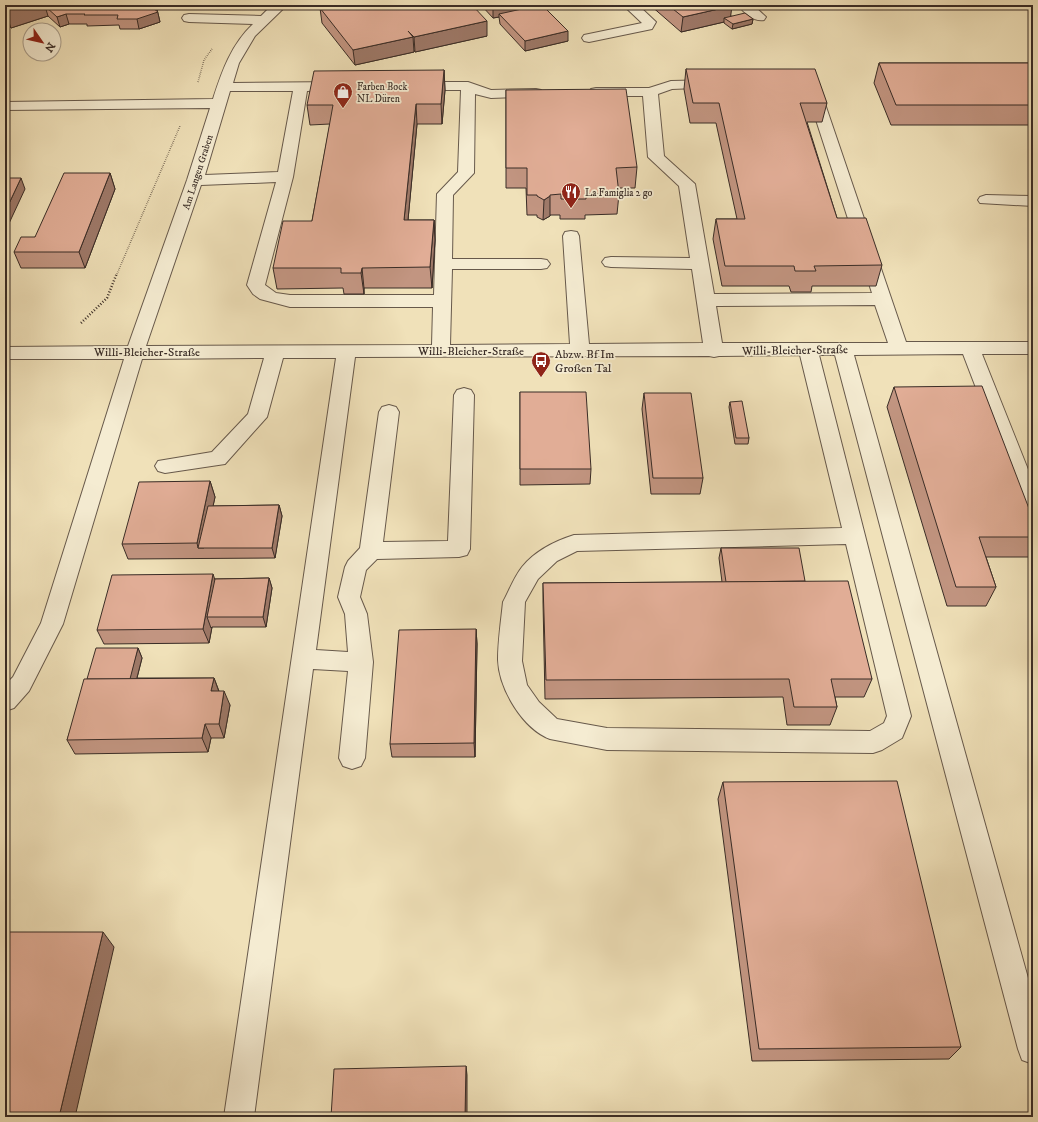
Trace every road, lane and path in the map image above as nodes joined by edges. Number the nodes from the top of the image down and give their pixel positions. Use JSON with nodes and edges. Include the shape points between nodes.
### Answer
{"nodes":[{"id":1,"x":280,"y":5,"type":"edge"},
{"id":2,"x":630,"y":5,"type":"edge"},
{"id":3,"x":745,"y":5,"type":"edge"},
{"id":4,"x":759,"y":16,"type":"dead end"},
{"id":5,"x":189,"y":18,"type":"dead end"},
{"id":6,"x":264,"y":20,"type":"junction"},
{"id":7,"x":589,"y":38,"type":"dead end"},
{"id":8,"x":726,"y":84,"type":"edge"},
{"id":9,"x":804,"y":84,"type":"edge"},
{"id":10,"x":301,"y":86,"type":"junction"},
{"id":11,"x":357,"y":86,"type":"edge"},
{"id":12,"x":397,"y":86,"type":"edge"},
{"id":13,"x":468,"y":86,"type":"junction"},
{"id":14,"x":225,"y":87,"type":"junction"},
{"id":15,"x":5,"y":90,"type":"edge"},
{"id":16,"x":578,"y":92,"type":"edge"},
{"id":17,"x":650,"y":92,"type":"junction"},
{"id":18,"x":554,"y":93,"type":"edge"},
{"id":19,"x":220,"y":104,"type":"junction"},
{"id":20,"x":11,"y":106,"type":"edge"},
{"id":21,"x":181,"y":125,"type":"dead end"},
{"id":22,"x":285,"y":177,"type":"junction"},
{"id":23,"x":195,"y":180,"type":"junction"},
{"id":24,"x":986,"y":200,"type":"dead end"},
{"id":25,"x":1033,"y":201,"type":"edge"},
{"id":26,"x":571,"y":236,"type":"dead end"},
{"id":27,"x":611,"y":262,"type":"dead end"},
{"id":28,"x":443,"y":264,"type":"junction"},
{"id":29,"x":541,"y":264,"type":"dead end"},
{"id":30,"x":700,"y":264,"type":"junction"},
{"id":31,"x":882,"y":299,"type":"junction"},
{"id":32,"x":442,"y":300,"type":"junction"},
{"id":33,"x":705,"y":300,"type":"junction"},
{"id":34,"x":81,"y":323,"type":"dead end"},
{"id":35,"x":970,"y":348,"type":"junction"},
{"id":36,"x":1033,"y":348,"type":"edge"},
{"id":37,"x":899,"y":349,"type":"junction"},
{"id":38,"x":714,"y":350,"type":"junction"},
{"id":39,"x":808,"y":350,"type":"junction"},
{"id":40,"x":843,"y":350,"type":"junction"},
{"id":41,"x":441,"y":351,"type":"junction"},
{"id":42,"x":580,"y":351,"type":"junction"},
{"id":43,"x":135,"y":352,"type":"junction"},
{"id":44,"x":275,"y":352,"type":"junction"},
{"id":45,"x":346,"y":352,"type":"junction"},
{"id":46,"x":5,"y":353,"type":"edge"},
{"id":47,"x":967,"y":394,"type":"edge"},
{"id":48,"x":464,"y":395,"type":"dead end"},
{"id":49,"x":988,"y":395,"type":"junction"},
{"id":50,"x":389,"y":412,"type":"dead end"},
{"id":51,"x":165,"y":466,"type":"dead end"},
{"id":52,"x":1033,"y":508,"type":"edge"},
{"id":53,"x":855,"y":536,"type":"junction"},
{"id":54,"x":371,"y":551,"type":"junction"},
{"id":55,"x":304,"y":659,"type":"junction"},
{"id":56,"x":361,"y":662,"type":"junction"},
{"id":57,"x":5,"y":702,"type":"edge"},
{"id":58,"x":352,"y":758,"type":"dead end"},
{"id":59,"x":1028,"y":1012,"type":"edge"},
{"id":60,"x":1033,"y":1049,"type":"edge"},
{"id":61,"x":239,"y":1117,"type":"edge"}],
"edges":[{"from":1,"to":6,"type":"street","name":"Am Langen Graben"},
{"from":2,"to":7,"type":"street","via":[[649,22],[647,26]]},
{"from":3,"to":4,"type":"street"},
{"from":5,"to":6,"type":"street"},
{"from":6,"to":14,"type":"street","name":"Am Langen Graben","via":[[250,34],[232,63]]},
{"from":8,"to":17,"type":"street","via":[[671,85]]},
{"from":9,"to":31,"type":"street","via":[[811,84]]},
{"from":10,"to":11,"type":"street"},
{"from":10,"to":14,"type":"street"},
{"from":10,"to":22,"type":"street"},
{"from":12,"to":13,"type":"street"},
{"from":13,"to":18,"type":"street","via":[[490,94]]},
{"from":13,"to":28,"type":"street","via":[[466,173],[446,194]]},
{"from":14,"to":19,"type":"street","name":"Am Langen Graben"},
{"from":15,"to":20,"type":"street"},
{"from":16,"to":17,"type":"street"},
{"from":17,"to":30,"type":"street","via":[[656,157],[687,184]]},
{"from":19,"to":20,"type":"street"},
{"from":19,"to":23,"type":"street","name":"Am Langen Graben"},
{"from":21,"to":34,"type":"path","via":[[107,298]]},
{"from":22,"to":23,"type":"street"},
{"from":22,"to":32,"type":"street","via":[[256,285],[262,294],[290,301]]},
{"from":23,"to":43,"type":"street","name":"Am Langen Graben"},
{"from":24,"to":25,"type":"street"},
{"from":26,"to":42,"type":"street"},
{"from":27,"to":30,"type":"street"},
{"from":28,"to":29,"type":"street"},
{"from":28,"to":32,"type":"street"},
{"from":30,"to":33,"type":"street"},
{"from":31,"to":33,"type":"street"},
{"from":31,"to":37,"type":"street"},
{"from":32,"to":41,"type":"street"},
{"from":33,"to":38,"type":"street"},
{"from":35,"to":36,"type":"street","name":"Willi-Bleicher-Straße"},
{"from":35,"to":37,"type":"street","name":"Willi-Bleicher-Straße"},
{"from":35,"to":49,"type":"street"},
{"from":37,"to":40,"type":"street","name":"Willi-Bleicher-Straße"},
{"from":38,"to":39,"type":"street","name":"Willi-Bleicher-Straße"},
{"from":38,"to":42,"type":"street","name":"Willi-Bleicher-Straße"},
{"from":39,"to":40,"type":"street","name":"Willi-Bleicher-Straße"},
{"from":39,"to":53,"type":"street"},
{"from":40,"to":59,"type":"street"},
{"from":41,"to":42,"type":"street","name":"Willi-Bleicher-Straße"},
{"from":41,"to":45,"type":"street","name":"Willi-Bleicher-Straße"},
{"from":43,"to":44,"type":"street","name":"Willi-Bleicher-Straße"},
{"from":43,"to":46,"type":"street","name":"Willi-Bleicher-Straße"},
{"from":43,"to":57,"type":"street","name":"Am Langen Graben","via":[[52,624],[20,684]]},
{"from":44,"to":45,"type":"street","name":"Willi-Bleicher-Straße"},
{"from":44,"to":51,"type":"street","via":[[257,417],[218,459]]},
{"from":45,"to":55,"type":"street"},
{"from":47,"to":49,"type":"street"},
{"from":48,"to":54,"type":"street","via":[[459,549]]},
{"from":49,"to":52,"type":"street"},
{"from":50,"to":54,"type":"street"},
{"from":53,"to":53,"type":"street","via":[[899,716],[892,730],[873,742],[607,739],[550,728],[530,709],[516,688],[510,661],[514,602],[530,573],[549,555],[574,543]]},
{"from":54,"to":56,"type":"street","via":[[356,567],[349,597],[356,614]]},
{"from":55,"to":56,"type":"street"},
{"from":55,"to":61,"type":"street"},
{"from":56,"to":58,"type":"street"},
{"from":59,"to":60,"type":"street"}]}
